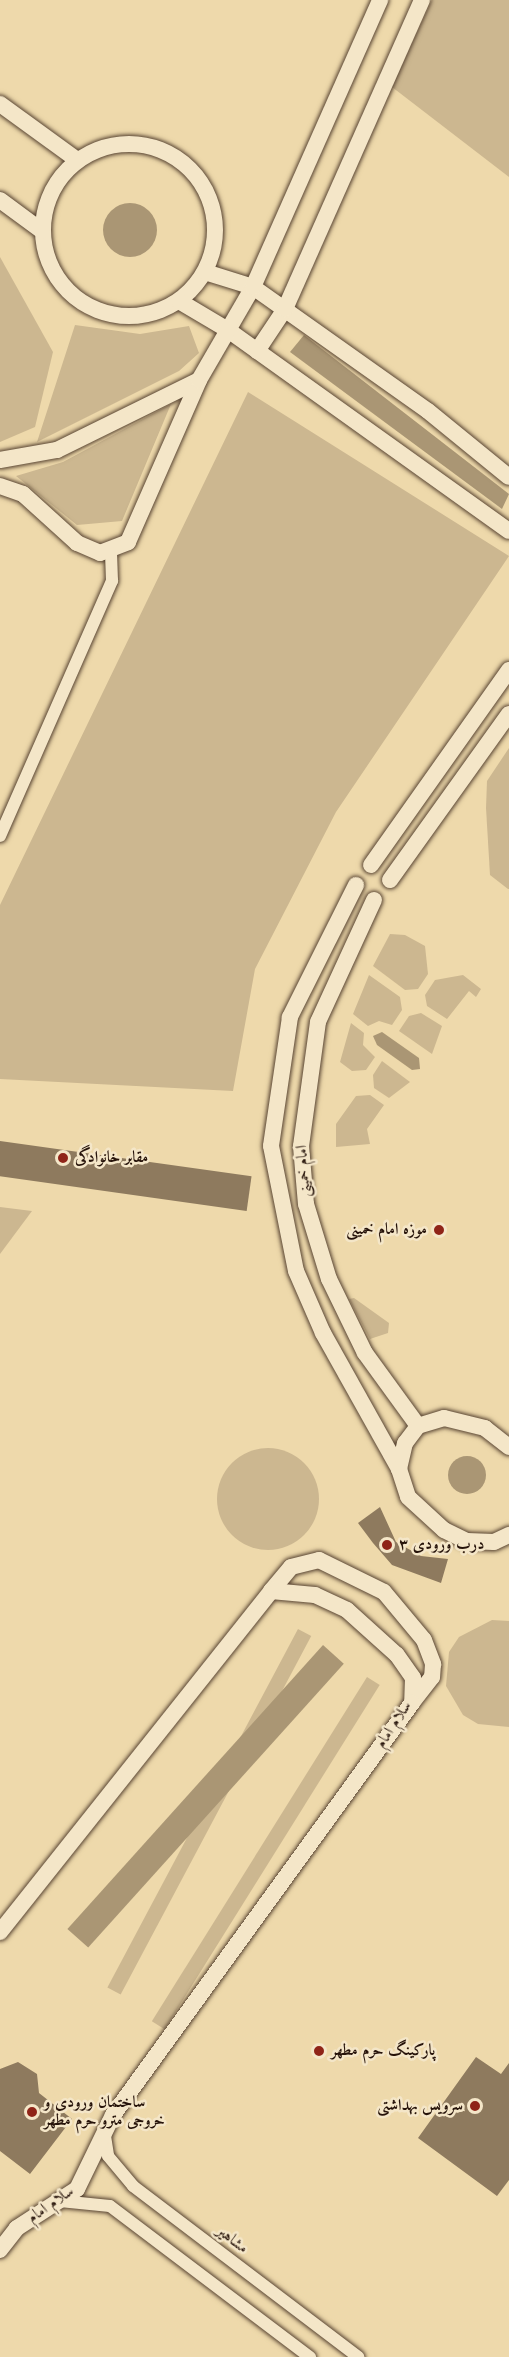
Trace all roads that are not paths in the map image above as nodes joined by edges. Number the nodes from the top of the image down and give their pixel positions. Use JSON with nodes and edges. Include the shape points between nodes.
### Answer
{"nodes":[{"id":1,"x":380,"y":0,"type":"edge"},
{"id":2,"x":422,"y":0,"type":"edge"},
{"id":3,"x":0,"y":104,"type":"edge"},
{"id":4,"x":77,"y":160,"type":"junction"},
{"id":5,"x":0,"y":200,"type":"edge"},
{"id":6,"x":42,"y":231,"type":"junction"},
{"id":7,"x":205,"y":272,"type":"junction"},
{"id":8,"x":253,"y":287,"type":"junction"},
{"id":9,"x":179,"y":301,"type":"junction"},
{"id":10,"x":285,"y":309,"type":"junction"},
{"id":11,"x":228,"y":330,"type":"junction"},
{"id":12,"x":257,"y":351,"type":"junction"},
{"id":13,"x":199,"y":380,"type":"junction"},
{"id":14,"x":0,"y":460,"type":"edge"},
{"id":15,"x":509,"y":477,"type":"edge"},
{"id":16,"x":0,"y":486,"type":"edge"},
{"id":17,"x":509,"y":531,"type":"edge"},
{"id":18,"x":111,"y":550,"type":"junction"},
{"id":19,"x":509,"y":670,"type":"edge"},
{"id":20,"x":509,"y":714,"type":"edge"},
{"id":21,"x":0,"y":836,"type":"edge"},
{"id":22,"x":371,"y":865,"type":"junction"},
{"id":23,"x":390,"y":880,"type":"junction"},
{"id":24,"x":356,"y":885,"type":"junction"},
{"id":25,"x":374,"y":900,"type":"junction"},
{"id":26,"x":418,"y":1426,"type":"junction"},
{"id":27,"x":509,"y":1447,"type":"edge"},
{"id":28,"x":399,"y":1469,"type":"junction"},
{"id":29,"x":509,"y":1535,"type":"edge"},
{"id":30,"x":501,"y":1545,"type":"edge"},
{"id":31,"x":271,"y":1591,"type":"junction"},
{"id":32,"x":412,"y":1703,"type":"junction"},
{"id":33,"x":0,"y":1932,"type":"edge"},
{"id":34,"x":105,"y":2136,"type":"junction"},
{"id":35,"x":60,"y":2201,"type":"junction"},
{"id":36,"x":0,"y":2250,"type":"edge"},
{"id":37,"x":310,"y":2357,"type":"edge"},
{"id":38,"x":358,"y":2357,"type":"edge"}],
"edges":[{"from":1,"to":8,"type":"street"},
{"from":2,"to":10,"type":"street"},
{"from":3,"to":4,"type":"street"},
{"from":4,"to":6,"type":"street","via":[[51,192]]},
{"from":4,"to":7,"type":"street","via":[[100,148],[143,145],[175,157],[195,174],[215,221]]},
{"from":5,"to":6,"type":"street"},
{"from":6,"to":9,"type":"street","via":[[59,282],[86,305],[129,318]]},
{"from":7,"to":8,"type":"street"},
{"from":7,"to":9,"type":"street"},
{"from":8,"to":10,"type":"street"},
{"from":8,"to":11,"type":"street"},
{"from":9,"to":11,"type":"street"},
{"from":10,"to":12,"type":"street"},
{"from":10,"to":15,"type":"street","via":[[428,411]]},
{"from":11,"to":12,"type":"street"},
{"from":11,"to":13,"type":"street"},
{"from":12,"to":17,"type":"street"},
{"from":13,"to":14,"type":"street","via":[[57,450]]},
{"from":13,"to":18,"type":"street","via":[[139,522],[128,542]]},
{"from":16,"to":18,"type":"street","via":[[23,494],[77,543],[100,553]]},
{"from":18,"to":21,"type":"street","via":[[112,581]]},
{"from":19,"to":22,"type":"street"},
{"from":20,"to":23,"type":"street"},
{"from":22,"to":23,"type":"street","via":[[381,867]]},
{"from":22,"to":24,"type":"street","via":[[359,872]]},
{"from":23,"to":25,"type":"street","via":[[388,891]]},
{"from":24,"to":25,"type":"street","via":[[364,898]]},
{"from":24,"to":28,"type":"street","name":"امام خمینی","via":[[290,1017],[271,1146],[296,1271],[323,1333]]},
{"from":25,"to":26,"type":"street","name":"امام خمینی","via":[[318,1022],[301,1146],[306,1204],[329,1279],[365,1353]]},
{"from":26,"to":27,"type":"street","via":[[444,1418],[464,1420]]},
{"from":26,"to":28,"type":"street","via":[[405,1443]]},
{"from":28,"to":30,"type":"street","name":"امام خمینی","via":[[408,1497],[430,1521],[467,1541]]},
{"from":29,"to":30,"type":"street"},
{"from":31,"to":32,"type":"street","name":"سلام امام","via":[[315,1595],[374,1631],[413,1678]]},
{"from":31,"to":32,"type":"street","via":[[291,1567],[319,1560],[384,1592],[424,1640],[433,1664],[432,1677]]},
{"from":31,"to":33,"type":"street"},
{"from":32,"to":34,"type":"street","name":"سلام امام","via":[[113,2115]]},
{"from":34,"to":35,"type":"street","name":"سلام امام","via":[[77,2189]]},
{"from":34,"to":38,"type":"street","name":"مشاهیر","via":[[112,2162],[133,2186]]},
{"from":35,"to":36,"type":"street","name":"سلام امام","via":[[17,2228]]},
{"from":35,"to":37,"type":"street","via":[[110,2206]]}]}
